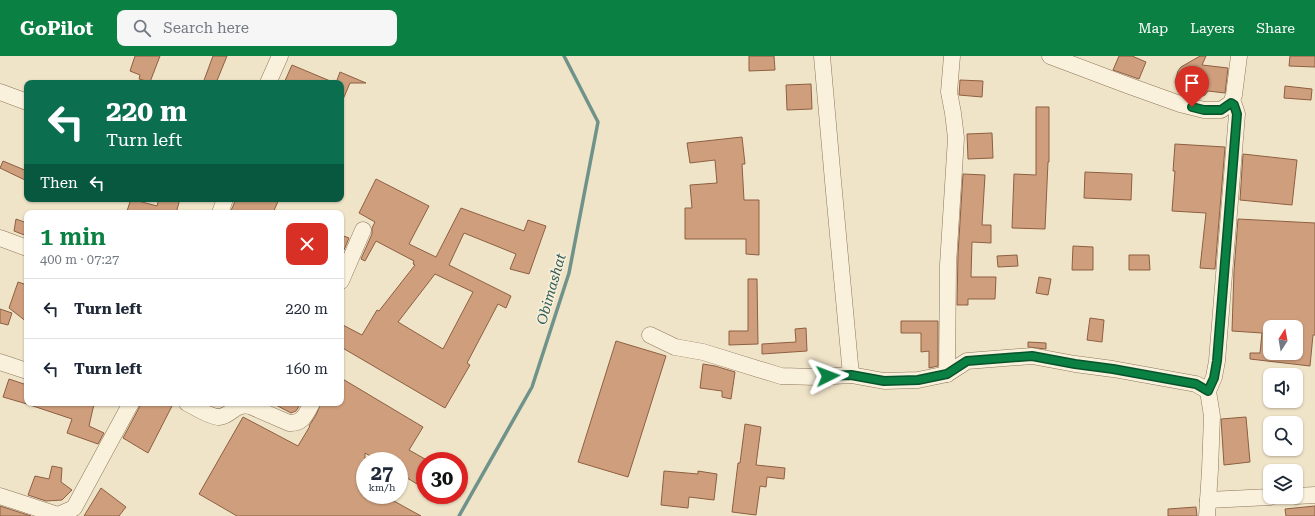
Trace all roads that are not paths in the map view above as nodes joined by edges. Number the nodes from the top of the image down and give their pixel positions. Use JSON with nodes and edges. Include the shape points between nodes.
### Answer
{"nodes":[{"id":1,"x":280,"y":56,"type":"edge"},
{"id":2,"x":822,"y":56,"type":"edge"},
{"id":3,"x":952,"y":56,"type":"edge"},
{"id":4,"x":1050,"y":56,"type":"edge"},
{"id":5,"x":1239,"y":56,"type":"edge"},
{"id":6,"x":269,"y":80,"type":"edge"},
{"id":7,"x":0,"y":92,"type":"edge"},
{"id":8,"x":24,"y":101,"type":"edge"},
{"id":9,"x":1231,"y":103,"type":"junction"},
{"id":10,"x":363,"y":230,"type":"dead end"},
{"id":11,"x":0,"y":238,"type":"edge"},
{"id":12,"x":24,"y":247,"type":"edge"},
{"id":13,"x":344,"y":273,"type":"edge"},
{"id":14,"x":650,"y":335,"type":"dead end"},
{"id":15,"x":0,"y":362,"type":"edge"},
{"id":16,"x":24,"y":370,"type":"edge"},
{"id":17,"x":947,"y":374,"type":"junction"},
{"id":18,"x":851,"y":375,"type":"junction"},
{"id":19,"x":1208,"y":391,"type":"junction"},
{"id":20,"x":126,"y":406,"type":"edge"},
{"id":21,"x":193,"y":406,"type":"edge"},
{"id":22,"x":238,"y":406,"type":"edge"},
{"id":23,"x":250,"y":406,"type":"edge"},
{"id":24,"x":310,"y":406,"type":"edge"},
{"id":25,"x":1315,"y":495,"type":"edge"},
{"id":26,"x":0,"y":496,"type":"edge"},
{"id":27,"x":1303,"y":496,"type":"edge"},
{"id":28,"x":1263,"y":497,"type":"edge"},
{"id":29,"x":1208,"y":500,"type":"junction"},
{"id":30,"x":50,"y":515,"type":"edge"},
{"id":31,"x":1207,"y":516,"type":"edge"}],
"edges":[{"from":1,"to":6,"type":"street"},
{"from":2,"to":18,"type":"street"},
{"from":3,"to":17,"type":"street","via":[[949,92],[956,138],[948,265]]},
{"from":4,"to":9,"type":"street","via":[[1180,104],[1204,110],[1221,110]]},
{"from":5,"to":9,"type":"street"},
{"from":7,"to":8,"type":"street"},
{"from":9,"to":19,"type":"street","via":[[1237,114],[1217,361],[1214,378]]},
{"from":10,"to":13,"type":"street"},
{"from":11,"to":12,"type":"street"},
{"from":14,"to":18,"type":"street","via":[[675,347],[703,352],[781,376]]},
{"from":15,"to":16,"type":"street"},
{"from":17,"to":18,"type":"street","via":[[918,380],[884,381]]},
{"from":17,"to":19,"type":"street","via":[[967,361],[1032,356],[1196,384]]},
{"from":19,"to":29,"type":"street","via":[[1212,416]]},
{"from":20,"to":30,"type":"street","via":[[74,508]]},
{"from":21,"to":22,"type":"street","via":[[218,417],[224,416]]},
{"from":23,"to":24,"type":"street","via":[[295,424],[304,418]]},
{"from":25,"to":27,"type":"street"},
{"from":26,"to":30,"type":"street"},
{"from":28,"to":29,"type":"street"},
{"from":29,"to":31,"type":"street"}]}
